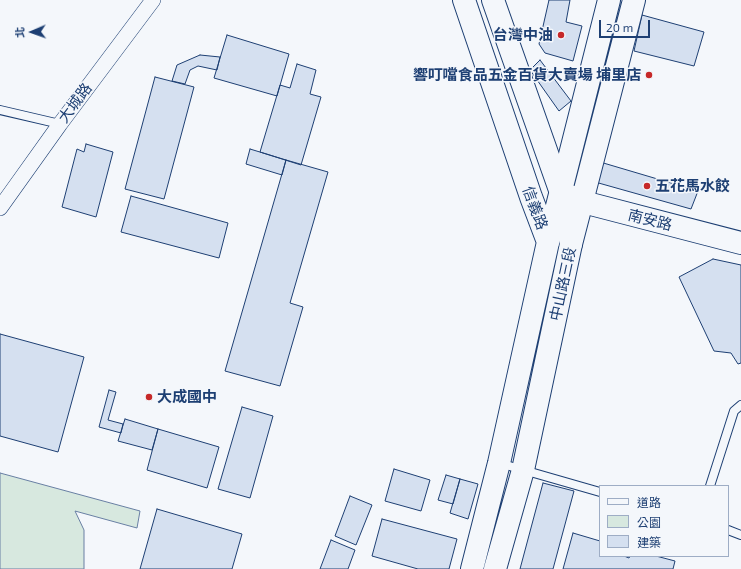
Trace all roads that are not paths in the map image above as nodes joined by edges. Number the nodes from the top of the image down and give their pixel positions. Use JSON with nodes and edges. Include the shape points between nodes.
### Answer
{"nodes":[{"id":1,"x":153,"y":0,"type":"edge"},
{"id":2,"x":464,"y":0,"type":"edge"},
{"id":3,"x":494,"y":0,"type":"edge"},
{"id":4,"x":610,"y":0,"type":"edge"},
{"id":5,"x":634,"y":0,"type":"edge"},
{"id":6,"x":0,"y":110,"type":"edge"},
{"id":7,"x":60,"y":124,"type":"junction"},
{"id":8,"x":560,"y":190,"type":"junction"},
{"id":9,"x":583,"y":202,"type":"junction"},
{"id":10,"x":1,"y":205,"type":"edge"},
{"id":11,"x":548,"y":242,"type":"junction"},
{"id":12,"x":741,"y":243,"type":"edge"},
{"id":13,"x":571,"y":244,"type":"junction"},
{"id":14,"x":741,"y":405,"type":"edge"},
{"id":15,"x":499,"y":464,"type":"junction"},
{"id":16,"x":522,"y":470,"type":"junction"},
{"id":17,"x":710,"y":485,"type":"edge"},
{"id":18,"x":599,"y":492,"type":"edge"},
{"id":19,"x":729,"y":530,"type":"edge"},
{"id":20,"x":741,"y":535,"type":"edge"},
{"id":21,"x":472,"y":569,"type":"edge"},
{"id":22,"x":495,"y":569,"type":"edge"}],
"edges":[{"from":1,"to":7,"type":"street","name":"大城路"},
{"from":2,"to":11,"type":"main road","name":"信義路"},
{"from":3,"to":8,"type":"main road","name":"信義路"},
{"from":4,"to":8,"type":"main road","name":"中山路三段"},
{"from":5,"to":9,"type":"main road","name":"中山路三段"},
{"from":6,"to":7,"type":"lane"},
{"from":7,"to":10,"type":"street","name":"大城路"},
{"from":8,"to":9,"type":"main road","name":"南安路"},
{"from":8,"to":11,"type":"main road","name":"中山路三段"},
{"from":8,"to":13,"type":"main road","name":"信義路"},
{"from":9,"to":12,"type":"main road","name":"南安路"},
{"from":9,"to":13,"type":"main road","name":"中山路三段"},
{"from":11,"to":13,"type":"main road","name":"信義路"},
{"from":11,"to":15,"type":"main road","name":"中山路三段"},
{"from":13,"to":16,"type":"main road","name":"中山路三段"},
{"from":14,"to":17,"type":"lane","via":[[734,411]]},
{"from":15,"to":16,"type":"lane"},
{"from":15,"to":21,"type":"main road","name":"中山路三段"},
{"from":16,"to":18,"type":"lane"},
{"from":16,"to":22,"type":"main road","name":"中山路三段"},
{"from":19,"to":20,"type":"lane"}]}
